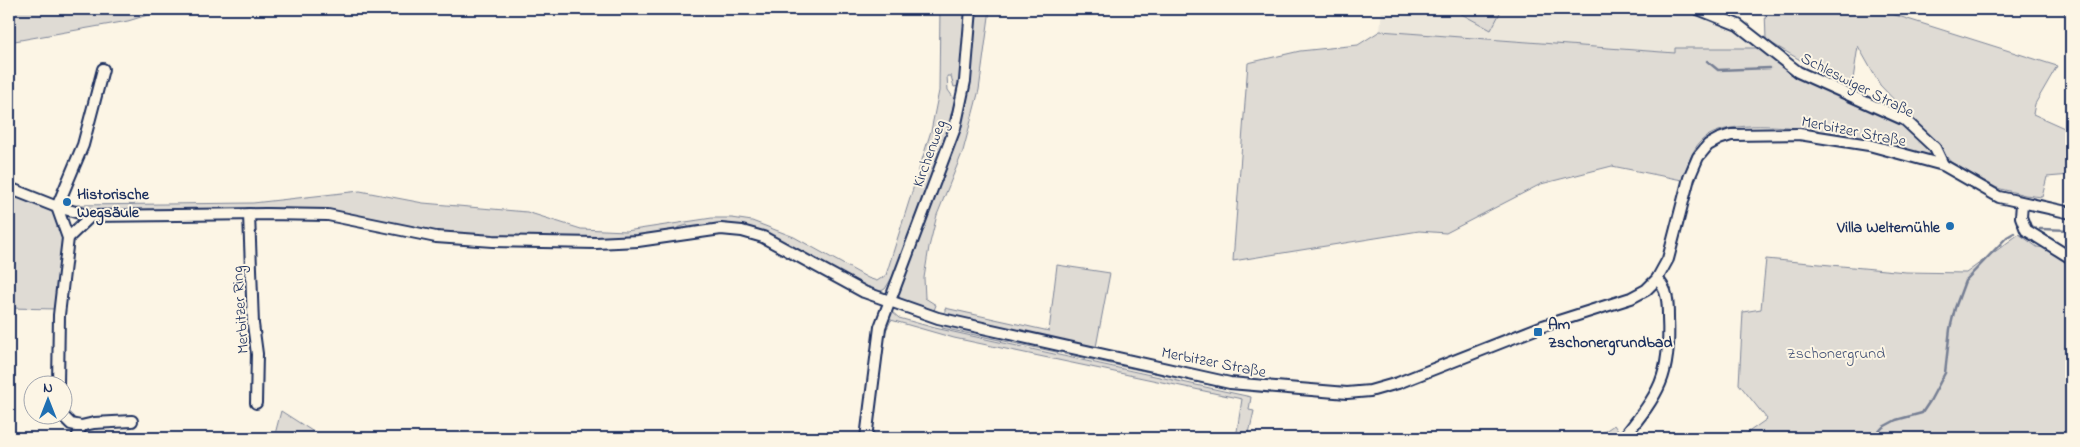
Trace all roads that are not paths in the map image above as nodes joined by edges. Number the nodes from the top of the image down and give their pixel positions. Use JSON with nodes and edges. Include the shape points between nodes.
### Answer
{"nodes":[{"id":1,"x":972,"y":9,"type":"edge"},
{"id":2,"x":1698,"y":9,"type":"edge"},
{"id":3,"x":103,"y":69,"type":"dead end"},
{"id":4,"x":1942,"y":165,"type":"junction"},
{"id":5,"x":9,"y":188,"type":"edge"},
{"id":6,"x":2022,"y":203,"type":"junction"},
{"id":7,"x":57,"y":207,"type":"junction"},
{"id":8,"x":2071,"y":213,"type":"edge"},
{"id":9,"x":249,"y":214,"type":"junction"},
{"id":10,"x":91,"y":216,"type":"junction"},
{"id":11,"x":68,"y":238,"type":"junction"},
{"id":12,"x":2071,"y":258,"type":"edge"},
{"id":13,"x":1657,"y":279,"type":"junction"},
{"id":14,"x":888,"y":302,"type":"junction"},
{"id":15,"x":58,"y":374,"type":"edge"},
{"id":16,"x":256,"y":403,"type":"dead end"},
{"id":17,"x":132,"y":421,"type":"dead end"},
{"id":18,"x":71,"y":424,"type":"edge"},
{"id":19,"x":81,"y":426,"type":"junction"},
{"id":20,"x":1624,"y":437,"type":"edge"},
{"id":21,"x":77,"y":438,"type":"edge"},
{"id":22,"x":866,"y":438,"type":"edge"}],
"edges":[{"from":1,"to":14,"type":"street","name":"Kirchenweg","via":[[965,81],[955,128]]},
{"from":2,"to":4,"type":"street","name":"Schleswiger Straße","via":[[1738,25],[1798,72],[1905,120],[1935,148]]},
{"from":3,"to":7,"type":"street","via":[[82,145]]},
{"from":4,"to":6,"type":"street","name":"Merbitzer Straße","via":[[1999,197]]},
{"from":4,"to":13,"type":"street","name":"Merbitzer Straße","via":[[1869,145],[1799,134],[1747,134],[1719,139],[1708,145],[1698,157],[1689,178],[1668,259]]},
{"from":5,"to":7,"type":"street"},
{"from":6,"to":8,"type":"street","name":"Merbitzer Straße"},
{"from":6,"to":12,"type":"street","via":[[2021,217],[2026,230]]},
{"from":7,"to":10,"type":"street"},
{"from":7,"to":11,"type":"street"},
{"from":9,"to":10,"type":"street"},
{"from":9,"to":14,"type":"street","name":"Merbitzer Straße","via":[[328,215],[436,236],[493,241],[596,243],[638,241],[720,229],[742,231],[763,237]]},
{"from":9,"to":16,"type":"street","name":"Merbitzer Ring","via":[[257,354]]},
{"from":10,"to":11,"type":"street"},
{"from":11,"to":15,"type":"street","via":[[59,315]]},
{"from":13,"to":14,"type":"street","name":"Merbitzer Straße","via":[[1631,298],[1543,326],[1398,383],[1347,394],[1230,383],[938,318]]},
{"from":13,"to":20,"type":"street","via":[[1664,286],[1668,310],[1670,344],[1667,370],[1653,400]]},
{"from":14,"to":22,"type":"street","via":[[880,327]]},
{"from":17,"to":19,"type":"street"},
{"from":18,"to":19,"type":"street"},
{"from":19,"to":21,"type":"street"}]}
